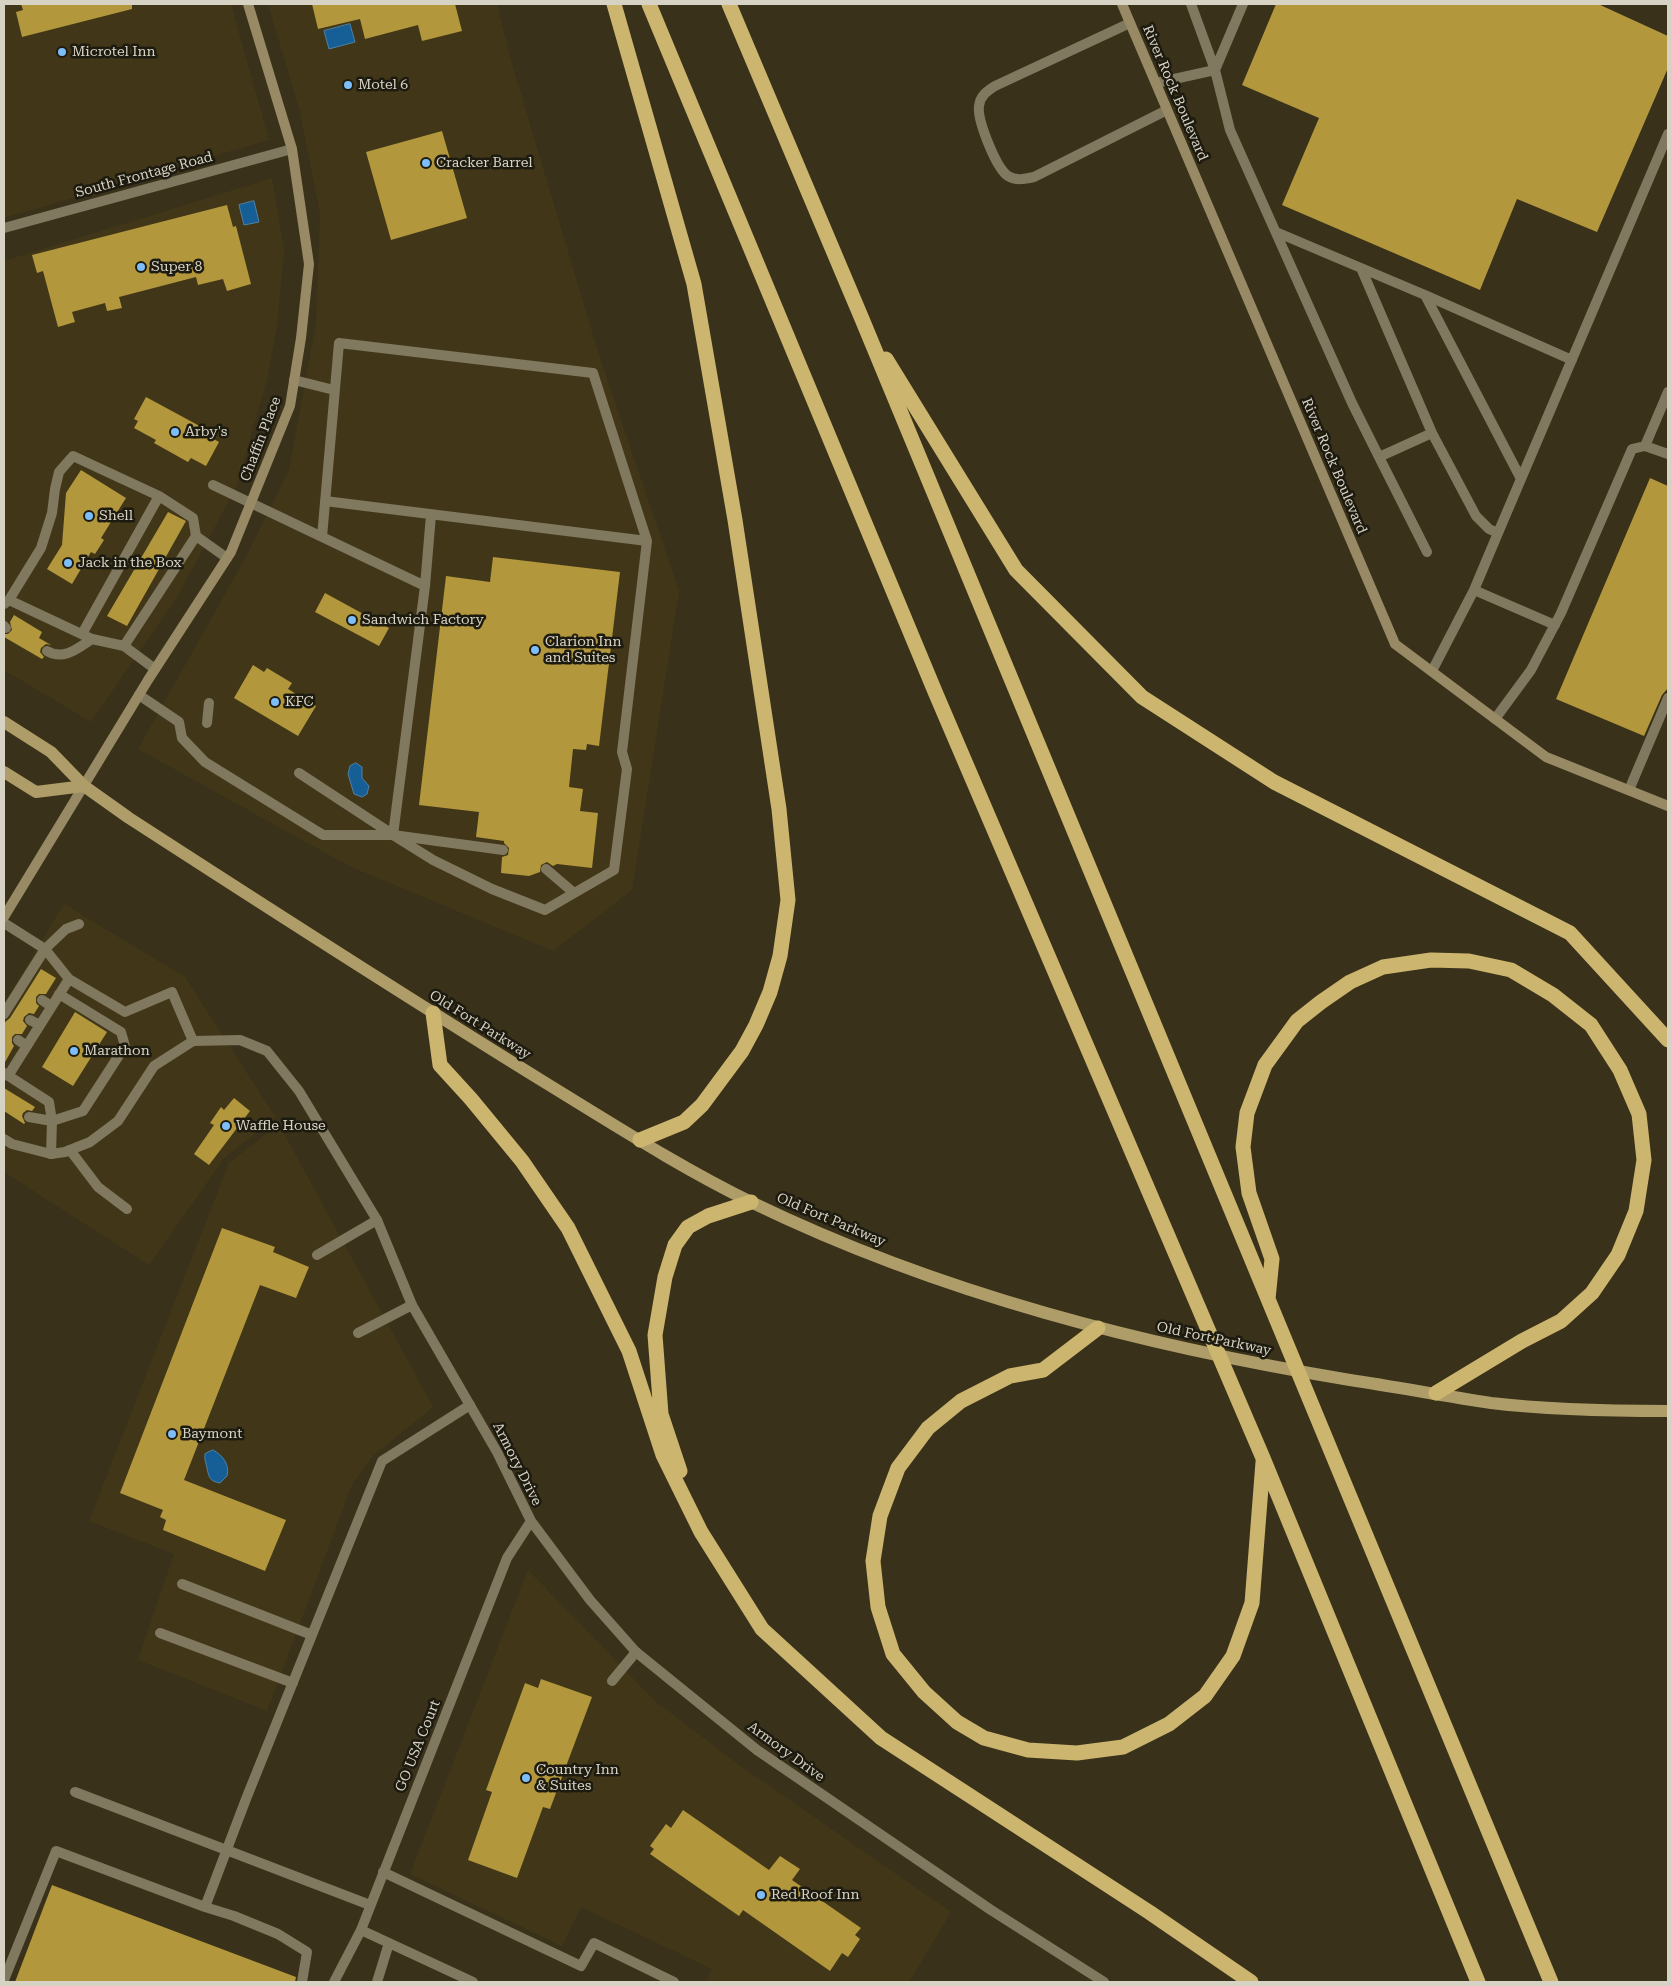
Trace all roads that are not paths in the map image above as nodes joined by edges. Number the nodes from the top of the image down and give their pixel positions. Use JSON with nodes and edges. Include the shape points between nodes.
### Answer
{"nodes":[{"id":1,"x":248,"y":4,"type":"edge"},
{"id":2,"x":614,"y":4,"type":"edge"},
{"id":3,"x":649,"y":4,"type":"edge"},
{"id":4,"x":729,"y":4,"type":"edge"},
{"id":5,"x":1122,"y":4,"type":"edge"},
{"id":6,"x":1191,"y":4,"type":"edge"},
{"id":7,"x":1243,"y":4,"type":"edge"},
{"id":8,"x":1130,"y":22,"type":"junction"},
{"id":9,"x":1215,"y":70,"type":"junction"},
{"id":10,"x":1156,"y":83,"type":"junction"},
{"id":11,"x":1167,"y":110,"type":"junction"},
{"id":12,"x":1668,"y":134,"type":"edge"},
{"id":13,"x":292,"y":149,"type":"junction"},
{"id":14,"x":4,"y":228,"type":"edge"},
{"id":15,"x":1276,"y":232,"type":"junction"},
{"id":16,"x":1361,"y":268,"type":"junction"},
{"id":17,"x":1425,"y":295,"type":"junction"},
{"id":18,"x":862,"y":319,"type":"junction"},
{"id":19,"x":1572,"y":360,"type":"junction"},
{"id":20,"x":294,"y":380,"type":"junction"},
{"id":21,"x":334,"y":390,"type":"junction"},
{"id":22,"x":1668,"y":392,"type":"edge"},
{"id":23,"x":1432,"y":432,"type":"junction"},
{"id":24,"x":1645,"y":446,"type":"junction"},
{"id":25,"x":1668,"y":454,"type":"edge"},
{"id":26,"x":1379,"y":457,"type":"junction"},
{"id":27,"x":1521,"y":479,"type":"junction"},
{"id":28,"x":213,"y":485,"type":"dead end"},
{"id":29,"x":159,"y":496,"type":"junction"},
{"id":30,"x":325,"y":501,"type":"junction"},
{"id":31,"x":251,"y":503,"type":"junction"},
{"id":32,"x":430,"y":515,"type":"junction"},
{"id":33,"x":1498,"y":534,"type":"junction"},
{"id":34,"x":196,"y":536,"type":"junction"},
{"id":35,"x":322,"y":537,"type":"junction"},
{"id":36,"x":647,"y":541,"type":"junction"},
{"id":37,"x":1427,"y":552,"type":"dead end"},
{"id":38,"x":227,"y":558,"type":"junction"},
{"id":39,"x":425,"y":586,"type":"junction"},
{"id":40,"x":1474,"y":590,"type":"junction"},
{"id":41,"x":6,"y":602,"type":"edge"},
{"id":42,"x":1555,"y":625,"type":"junction"},
{"id":43,"x":82,"y":634,"type":"junction"},
{"id":44,"x":92,"y":639,"type":"junction"},
{"id":45,"x":124,"y":646,"type":"junction"},
{"id":46,"x":47,"y":651,"type":"dead end"},
{"id":47,"x":155,"y":669,"type":"junction"},
{"id":48,"x":1432,"y":671,"type":"junction"},
{"id":49,"x":139,"y":695,"type":"junction"},
{"id":50,"x":1668,"y":698,"type":"edge"},
{"id":51,"x":209,"y":703,"type":"dead end"},
{"id":52,"x":1495,"y":719,"type":"junction"},
{"id":53,"x":4,"y":722,"type":"edge"},
{"id":54,"x":207,"y":723,"type":"dead end"},
{"id":55,"x":4,"y":772,"type":"edge"},
{"id":56,"x":298,"y":773,"type":"dead end"},
{"id":57,"x":84,"y":786,"type":"junction"},
{"id":58,"x":1629,"y":790,"type":"junction"},
{"id":59,"x":1668,"y":806,"type":"edge"},
{"id":60,"x":393,"y":834,"type":"junction"},
{"id":61,"x":503,"y":850,"type":"dead end"},
{"id":62,"x":546,"y":869,"type":"dead end"},
{"id":63,"x":574,"y":894,"type":"junction"},
{"id":64,"x":4,"y":917,"type":"edge"},
{"id":65,"x":4,"y":923,"type":"edge"},
{"id":66,"x":79,"y":924,"type":"dead end"},
{"id":67,"x":45,"y":949,"type":"junction"},
{"id":68,"x":69,"y":978,"type":"junction"},
{"id":69,"x":59,"y":994,"type":"junction"},
{"id":70,"x":9,"y":1009,"type":"edge"},
{"id":71,"x":433,"y":1014,"type":"junction"},
{"id":72,"x":1668,"y":1040,"type":"edge"},
{"id":73,"x":193,"y":1041,"type":"junction"},
{"id":74,"x":6,"y":1074,"type":"edge"},
{"id":75,"x":29,"y":1117,"type":"dead end"},
{"id":76,"x":52,"y":1121,"type":"junction"},
{"id":77,"x":4,"y":1138,"type":"edge"},
{"id":78,"x":640,"y":1140,"type":"junction"},
{"id":79,"x":70,"y":1150,"type":"junction"},
{"id":80,"x":51,"y":1154,"type":"junction"},
{"id":81,"x":751,"y":1202,"type":"junction"},
{"id":82,"x":127,"y":1209,"type":"dead end"},
{"id":83,"x":377,"y":1220,"type":"junction"},
{"id":84,"x":317,"y":1256,"type":"dead end"},
{"id":85,"x":1268,"y":1301,"type":"junction"},
{"id":86,"x":412,"y":1305,"type":"junction"},
{"id":87,"x":1098,"y":1328,"type":"junction"},
{"id":88,"x":358,"y":1333,"type":"dead end"},
{"id":89,"x":1436,"y":1393,"type":"junction"},
{"id":90,"x":470,"y":1405,"type":"junction"},
{"id":91,"x":1668,"y":1410,"type":"edge"},
{"id":92,"x":1263,"y":1458,"type":"junction"},
{"id":93,"x":531,"y":1521,"type":"junction"},
{"id":94,"x":701,"y":1532,"type":"junction"},
{"id":95,"x":182,"y":1584,"type":"dead end"},
{"id":96,"x":160,"y":1633,"type":"dead end"},
{"id":97,"x":312,"y":1635,"type":"junction"},
{"id":98,"x":636,"y":1652,"type":"junction"},
{"id":99,"x":612,"y":1681,"type":"dead end"},
{"id":100,"x":293,"y":1683,"type":"junction"},
{"id":101,"x":75,"y":1792,"type":"dead end"},
{"id":102,"x":227,"y":1851,"type":"junction"},
{"id":103,"x":383,"y":1872,"type":"junction"},
{"id":104,"x":370,"y":1905,"type":"junction"},
{"id":105,"x":205,"y":1907,"type":"junction"},
{"id":106,"x":360,"y":1930,"type":"junction"},
{"id":107,"x":389,"y":1943,"type":"junction"},
{"id":108,"x":4,"y":1980,"type":"edge"},
{"id":109,"x":302,"y":1982,"type":"edge"},
{"id":110,"x":334,"y":1982,"type":"edge"},
{"id":111,"x":377,"y":1982,"type":"edge"},
{"id":112,"x":474,"y":1982,"type":"edge"},
{"id":113,"x":674,"y":1982,"type":"edge"},
{"id":114,"x":1104,"y":1982,"type":"edge"},
{"id":115,"x":1251,"y":1982,"type":"edge"},
{"id":116,"x":1478,"y":1982,"type":"edge"},
{"id":117,"x":1551,"y":1982,"type":"edge"}],
"edges":[{"from":1,"to":13,"type":"street","name":"Chaffin Place"},
{"from":2,"to":78,"type":"highway","via":[[694,284],[738,539],[779,809],[788,900],[780,956],[770,992],[742,1051],[702,1105],[684,1122]]},
{"from":3,"to":92,"type":"highway","via":[[936,694]]},
{"from":4,"to":18,"type":"highway"},
{"from":5,"to":8,"type":"street","name":"River Rock Boulevard"},
{"from":6,"to":9,"type":"street"},
{"from":7,"to":9,"type":"street"},
{"from":8,"to":10,"type":"street","name":"River Rock Boulevard"},
{"from":8,"to":11,"type":"street","via":[[982,95],[980,118],[998,166],[1008,176],[1021,180],[1034,177]]},
{"from":9,"to":10,"type":"street"},
{"from":9,"to":15,"type":"street","via":[[1230,130]]},
{"from":10,"to":11,"type":"street","name":"River Rock Boulevard"},
{"from":11,"to":48,"type":"street","name":"River Rock Boulevard","via":[[1395,644]]},
{"from":12,"to":19,"type":"street"},
{"from":13,"to":14,"type":"street","name":"South Frontage Road"},
{"from":13,"to":20,"type":"street","name":"Chaffin Place","via":[[309,264]]},
{"from":15,"to":16,"type":"street"},
{"from":15,"to":26,"type":"street"},
{"from":16,"to":17,"type":"street"},
{"from":16,"to":23,"type":"street"},
{"from":17,"to":19,"type":"street"},
{"from":17,"to":27,"type":"street"},
{"from":18,"to":72,"type":"highway","via":[[1016,570],[1142,697],[1274,782],[1570,934]]},
{"from":18,"to":85,"type":"highway"},
{"from":19,"to":27,"type":"street"},
{"from":20,"to":21,"type":"street"},
{"from":20,"to":31,"type":"street","name":"Chaffin Place","via":[[290,406]]},
{"from":21,"to":30,"type":"street"},
{"from":21,"to":36,"type":"street","via":[[338,343],[593,373]]},
{"from":22,"to":24,"type":"street"},
{"from":23,"to":26,"type":"street"},
{"from":23,"to":33,"type":"street","via":[[1476,516]]},
{"from":24,"to":25,"type":"street"},
{"from":24,"to":42,"type":"street","via":[[1632,450]]},
{"from":26,"to":37,"type":"street"},
{"from":27,"to":33,"type":"street"},
{"from":28,"to":31,"type":"street"},
{"from":29,"to":34,"type":"street","via":[[193,518]]},
{"from":29,"to":41,"type":"street","via":[[73,456],[59,472],[52,513],[40,548]]},
{"from":29,"to":43,"type":"street"},
{"from":30,"to":32,"type":"street"},
{"from":30,"to":35,"type":"street"},
{"from":31,"to":35,"type":"street"},
{"from":31,"to":38,"type":"street","name":"Chaffin Place"},
{"from":32,"to":36,"type":"street"},
{"from":32,"to":39,"type":"street"},
{"from":33,"to":40,"type":"street"},
{"from":34,"to":38,"type":"street"},
{"from":34,"to":45,"type":"street"},
{"from":35,"to":39,"type":"street"},
{"from":36,"to":63,"type":"street","via":[[622,752],[627,769],[614,870]]},
{"from":38,"to":47,"type":"street","name":"Chaffin Place"},
{"from":39,"to":60,"type":"street"},
{"from":40,"to":42,"type":"street"},
{"from":40,"to":48,"type":"street"},
{"from":41,"to":43,"type":"street"},
{"from":42,"to":52,"type":"street","via":[[1531,670]]},
{"from":43,"to":44,"type":"street"},
{"from":44,"to":45,"type":"street"},
{"from":44,"to":46,"type":"street","via":[[67,655],[54,655]]},
{"from":45,"to":47,"type":"street"},
{"from":47,"to":49,"type":"street","name":"Chaffin Place"},
{"from":48,"to":52,"type":"street","name":"River Rock Boulevard"},
{"from":49,"to":57,"type":"street","name":"Chaffin Place"},
{"from":49,"to":60,"type":"street","via":[[179,722],[182,738],[205,762],[323,835]]},
{"from":50,"to":58,"type":"street"},
{"from":51,"to":54,"type":"street"},
{"from":52,"to":58,"type":"street","name":"River Rock Boulevard","via":[[1546,757]]},
{"from":53,"to":57,"type":"main road","name":"Old Fort Parkway","via":[[51,752]]},
{"from":55,"to":57,"type":"main road","via":[[36,792]]},
{"from":56,"to":60,"type":"street"},
{"from":57,"to":64,"type":"street","name":"Chaffin Place"},
{"from":57,"to":71,"type":"main road","name":"Old Fort Parkway"},
{"from":58,"to":59,"type":"street","name":"River Rock Boulevard"},
{"from":60,"to":61,"type":"street"},
{"from":60,"to":63,"type":"street","via":[[433,860],[546,910]]},
{"from":62,"to":63,"type":"street"},
{"from":65,"to":67,"type":"street"},
{"from":66,"to":67,"type":"street","via":[[66,929]]},
{"from":67,"to":68,"type":"street"},
{"from":67,"to":70,"type":"street"},
{"from":68,"to":69,"type":"street"},
{"from":68,"to":73,"type":"street","via":[[125,1012],[172,992]]},
{"from":69,"to":74,"type":"street","via":[[47,1003]]},
{"from":69,"to":76,"type":"street","via":[[121,1032],[125,1046],[83,1111]]},
{"from":71,"to":78,"type":"main road","name":"Old Fort Parkway"},
{"from":71,"to":94,"type":"highway","via":[[440,1065],[522,1161],[568,1228],[629,1351],[663,1454]]},
{"from":73,"to":79,"type":"street","via":[[154,1066],[118,1121],[90,1142]]},
{"from":73,"to":83,"type":"street","name":"Armory Drive","via":[[240,1040],[267,1051],[299,1090]]},
{"from":74,"to":76,"type":"street","via":[[49,1102]]},
{"from":75,"to":76,"type":"street"},
{"from":76,"to":80,"type":"street"},
{"from":77,"to":80,"type":"street","via":[[12,1144]]},
{"from":78,"to":81,"type":"main road","name":"Old Fort Parkway"},
{"from":79,"to":80,"type":"street"},
{"from":79,"to":82,"type":"street","via":[[98,1187]]},
{"from":81,"to":87,"type":"main road","name":"Old Fort Parkway","via":[[930,1277]]},
{"from":81,"to":94,"type":"highway","via":[[708,1216],[688,1228],[675,1245],[665,1277],[655,1335],[661,1414]]},
{"from":83,"to":84,"type":"street"},
{"from":83,"to":86,"type":"street","name":"Armory Drive"},
{"from":85,"to":89,"type":"highway","via":[[1272,1259],[1249,1193],[1243,1147],[1247,1113],[1265,1065],[1297,1021],[1350,982],[1383,967],[1440,960],[1469,961],[1511,970],[1553,995],[1591,1025],[1620,1070],[1639,1114],[1644,1160],[1636,1211],[1618,1255],[1592,1293],[1562,1320]]},
{"from":85,"to":117,"type":"highway"},
{"from":86,"to":88,"type":"street"},
{"from":86,"to":90,"type":"street","name":"Armory Drive"},
{"from":87,"to":89,"type":"main road","name":"Old Fort Parkway","via":[[1244,1361]]},
{"from":87,"to":92,"type":"highway","via":[[1043,1370],[1010,1376],[961,1401],[928,1428],[898,1468],[880,1516],[874,1561],[878,1607],[892,1654],[924,1692],[957,1722],[984,1738],[1028,1750],[1077,1753],[1123,1747],[1169,1724],[1205,1696],[1233,1656],[1252,1603]]},
{"from":89,"to":91,"type":"main road","name":"Old Fort Parkway","via":[[1492,1403],[1592,1411]]},
{"from":90,"to":93,"type":"street","name":"Armory Drive"},
{"from":90,"to":97,"type":"street","via":[[382,1461]]},
{"from":92,"to":116,"type":"highway"},
{"from":93,"to":98,"type":"street","name":"Armory Drive","via":[[590,1600]]},
{"from":93,"to":103,"type":"street","name":"GO USA Court","via":[[507,1558]]},
{"from":94,"to":115,"type":"highway","via":[[762,1629],[881,1738]]},
{"from":95,"to":97,"type":"street"},
{"from":96,"to":100,"type":"street"},
{"from":97,"to":100,"type":"street"},
{"from":98,"to":99,"type":"street"},
{"from":98,"to":114,"type":"street","name":"Armory Drive","via":[[776,1764],[991,1910]]},
{"from":100,"to":102,"type":"street"},
{"from":101,"to":102,"type":"street"},
{"from":102,"to":104,"type":"street"},
{"from":102,"to":105,"type":"street"},
{"from":103,"to":104,"type":"street","name":"GO USA Court"},
{"from":103,"to":113,"type":"street","via":[[581,1966],[594,1943]]},
{"from":104,"to":106,"type":"street","name":"GO USA Court"},
{"from":105,"to":108,"type":"street","via":[[56,1851]]},
{"from":105,"to":109,"type":"street","via":[[278,1934],[307,1952]]},
{"from":106,"to":107,"type":"street"},
{"from":106,"to":110,"type":"street","name":"GO USA Court"},
{"from":107,"to":111,"type":"street"},
{"from":107,"to":112,"type":"street"}]}
